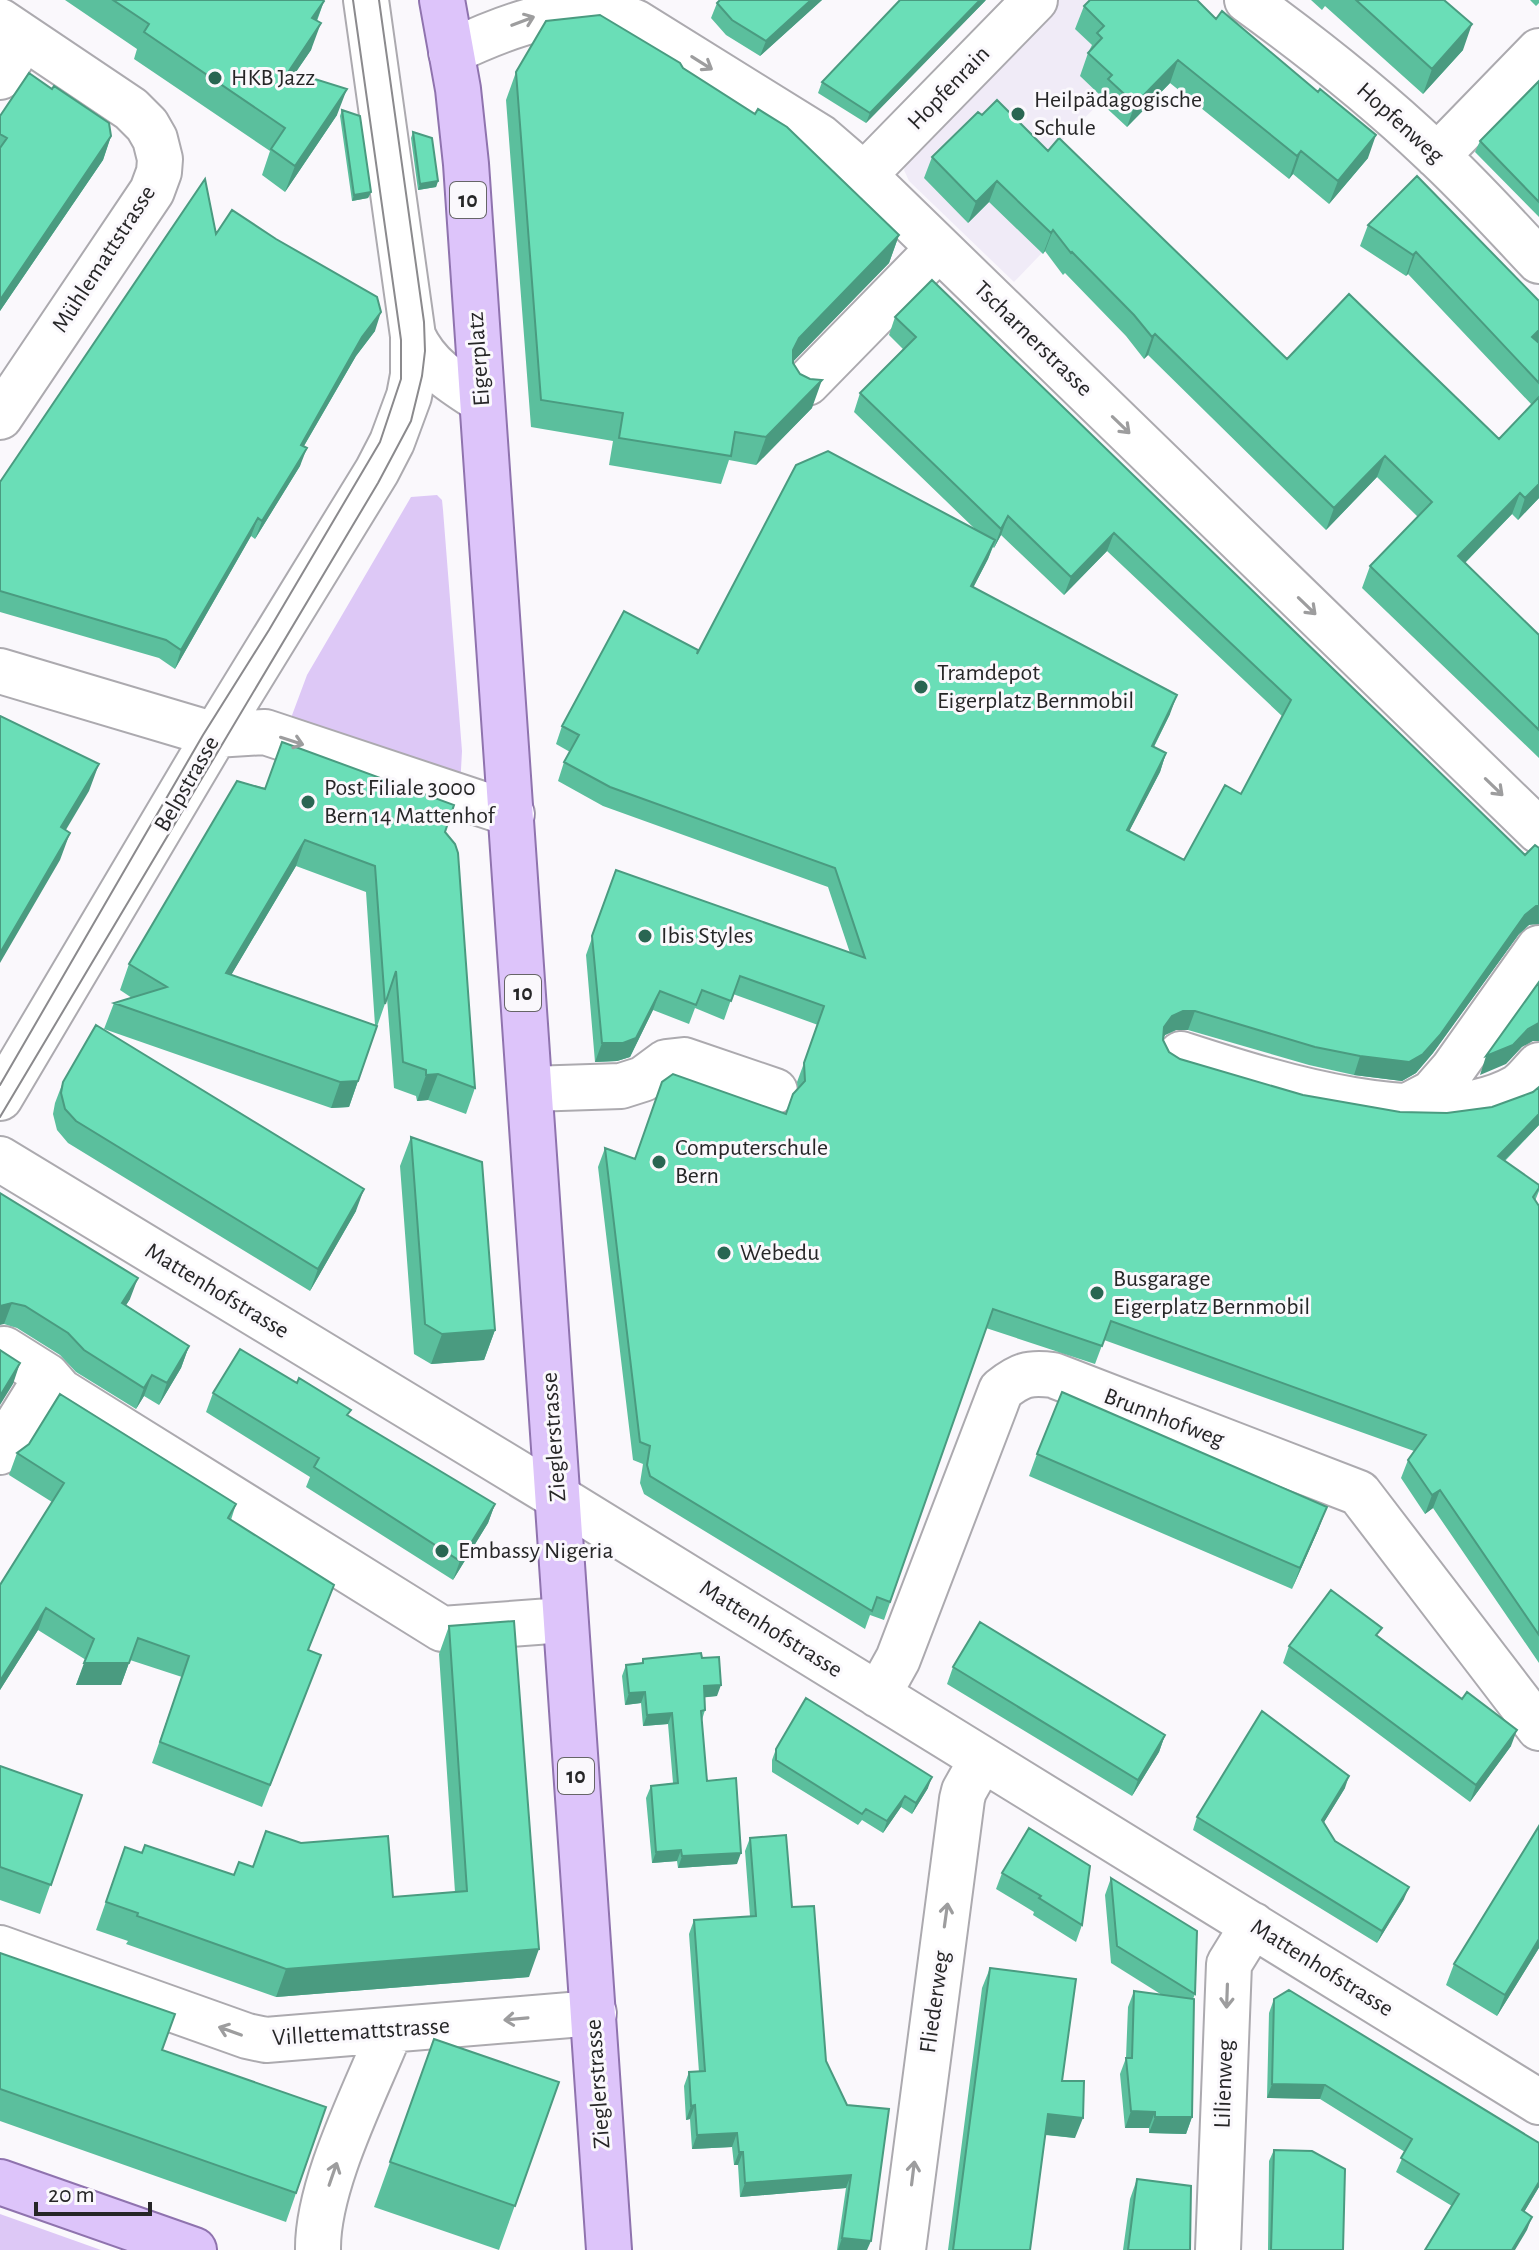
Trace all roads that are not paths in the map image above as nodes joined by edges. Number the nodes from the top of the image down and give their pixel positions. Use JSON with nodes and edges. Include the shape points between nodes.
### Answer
{"nodes":[{"id":1,"x":366,"y":0,"type":"edge"},
{"id":2,"x":442,"y":0,"type":"edge"},
{"id":3,"x":1035,"y":0,"type":"edge"},
{"id":4,"x":1247,"y":0,"type":"edge"},
{"id":5,"x":647,"y":11,"type":"edge"},
{"id":6,"x":12,"y":29,"type":"edge"},
{"id":7,"x":1539,"y":51,"type":"edge"},
{"id":8,"x":451,"y":52,"type":"junction"},
{"id":9,"x":0,"y":77,"type":"edge"},
{"id":10,"x":1437,"y":156,"type":"junction"},
{"id":11,"x":864,"y":175,"type":"junction"},
{"id":12,"x":939,"y":248,"type":"junction"},
{"id":13,"x":1539,"y":261,"type":"edge"},
{"id":14,"x":413,"y":336,"type":"junction"},
{"id":15,"x":807,"y":383,"type":"edge"},
{"id":16,"x":482,"y":401,"type":"junction"},
{"id":17,"x":0,"y":417,"type":"edge"},
{"id":18,"x":0,"y":671,"type":"edge"},
{"id":19,"x":505,"y":720,"type":"joint"},
{"id":20,"x":215,"y":735,"type":"junction"},
{"id":21,"x":512,"y":814,"type":"junction"},
{"id":22,"x":1539,"y":831,"type":"edge"},
{"id":23,"x":1539,"y":948,"type":"edge"},
{"id":24,"x":1181,"y":1054,"type":"dead end"},
{"id":25,"x":1539,"y":1065,"type":"edge"},
{"id":26,"x":530,"y":1089,"type":"junction"},
{"id":27,"x":775,"y":1091,"type":"dead end"},
{"id":28,"x":0,"y":1098,"type":"edge"},
{"id":29,"x":1411,"y":1104,"type":"junction"},
{"id":30,"x":0,"y":1159,"type":"edge"},
{"id":31,"x":4,"y":1349,"type":"edge"},
{"id":32,"x":47,"y":1376,"type":"junction"},
{"id":33,"x":0,"y":1452,"type":"edge"},
{"id":34,"x":559,"y":1498,"type":"junction"},
{"id":35,"x":564,"y":1620,"type":"junction"},
{"id":36,"x":878,"y":1695,"type":"junction"},
{"id":37,"x":1539,"y":1728,"type":"edge"},
{"id":38,"x":982,"y":1759,"type":"junction"},
{"id":39,"x":1253,"y":1925,"type":"junction"},
{"id":40,"x":0,"y":1948,"type":"edge"},
{"id":41,"x":594,"y":2013,"type":"junction"},
{"id":42,"x":390,"y":2031,"type":"junction"},
{"id":43,"x":1539,"y":2102,"type":"edge"},
{"id":44,"x":0,"y":2182,"type":"edge"},
{"id":45,"x":603,"y":2241,"type":"edge"},
{"id":46,"x":194,"y":2250,"type":"edge"},
{"id":47,"x":318,"y":2250,"type":"edge"},
{"id":48,"x":903,"y":2250,"type":"edge"},
{"id":49,"x":1218,"y":2250,"type":"edge"}],
"edges":[{"from":1,"to":14,"type":"street","name":"Belpstrasse"},
{"from":2,"to":8,"type":"main road","name":"Eigerplatz","number":"10"},
{"from":3,"to":11,"type":"street","name":"Hopfenrain"},
{"from":4,"to":10,"type":"street","name":"Hopfenweg","via":[[1331,62]]},
{"from":8,"to":5,"type":"street","name":"Tscharnerstrasse","one_way":true,"via":[[532,16]]},
{"from":5,"to":11,"type":"street","name":"Tscharnerstrasse","one_way":true},
{"from":6,"to":9,"type":"street"},
{"from":6,"to":17,"type":"street","name":"Mühlemattstrasse","via":[[131,109],[155,139],[159,167],[152,191]]},
{"from":7,"to":10,"type":"street"},
{"from":8,"to":16,"type":"main road","name":"Eigerplatz","number":"10","via":[[466,164]]},
{"from":10,"to":13,"type":"street","name":"Hopfenweg"},
{"from":11,"to":12,"type":"street","name":"Tscharnerstrasse"},
{"from":12,"to":15,"type":"street"},
{"from":12,"to":22,"type":"street","name":"Tscharnerstrasse","one_way":true},
{"from":14,"to":16,"type":"street","via":[[424,357]]},
{"from":14,"to":20,"type":"street","name":"Belpstrasse","via":[[409,396],[392,442]]},
{"from":16,"to":19,"type":"main road","name":"Eigerplatz","number":"10"},
{"from":18,"to":20,"type":"street"},
{"from":19,"to":21,"type":"main road","name":"Zieglerstrasse","number":"10"},
{"from":20,"to":21,"type":"street","one_way":true,"via":[[265,732]]},
{"from":20,"to":28,"type":"street","name":"Belpstrasse"},
{"from":21,"to":26,"type":"main road","name":"Zieglerstrasse","number":"10"},
{"from":23,"to":29,"type":"street","via":[[1453,1069],[1432,1093]]},
{"from":24,"to":29,"type":"street","via":[[1312,1094]]},
{"from":25,"to":29,"type":"street","via":[[1519,1086],[1504,1092],[1471,1102]]},
{"from":26,"to":27,"type":"street","via":[[621,1086],[643,1079],[666,1062],[684,1060]]},
{"from":26,"to":34,"type":"main road","name":"Zieglerstrasse","number":"10"},
{"from":30,"to":34,"type":"street","name":"Mattenhofstrasse"},
{"from":31,"to":32,"type":"street"},
{"from":32,"to":33,"type":"street"},
{"from":32,"to":35,"type":"street","via":[[60,1391],[442,1629]]},
{"from":34,"to":35,"type":"main road","name":"Zieglerstrasse","number":"10"},
{"from":34,"to":36,"type":"street","name":"Mattenhofstrasse"},
{"from":35,"to":41,"type":"main road","name":"Zieglerstrasse","number":"10"},
{"from":36,"to":37,"type":"street","name":"Brunnhofweg","via":[[898,1659],[1001,1390],[1032,1372],[1053,1375],[1359,1493]]},
{"from":36,"to":38,"type":"street","name":"Mattenhofstrasse"},
{"from":38,"to":39,"type":"street","name":"Mattenhofstrasse"},
{"from":48,"to":38,"type":"street","name":"Fliederweg","one_way":true,"via":[[962,1799]]},
{"from":39,"to":43,"type":"street","name":"Mattenhofstrasse"},
{"from":39,"to":49,"type":"street","name":"Lilienweg","one_way":true,"via":[[1229,1964]]},
{"from":42,"to":40,"type":"street","name":"Villettemattstrasse","one_way":true,"via":[[266,2040],[247,2036]]},
{"from":41,"to":42,"type":"street","name":"Villettemattstrasse","one_way":true},
{"from":41,"to":45,"type":"main road","name":"Zieglerstrasse","number":"10"},
{"from":47,"to":42,"type":"street","one_way":true,"via":[[332,2175]]},
{"from":44,"to":46,"type":"main road"}]}
